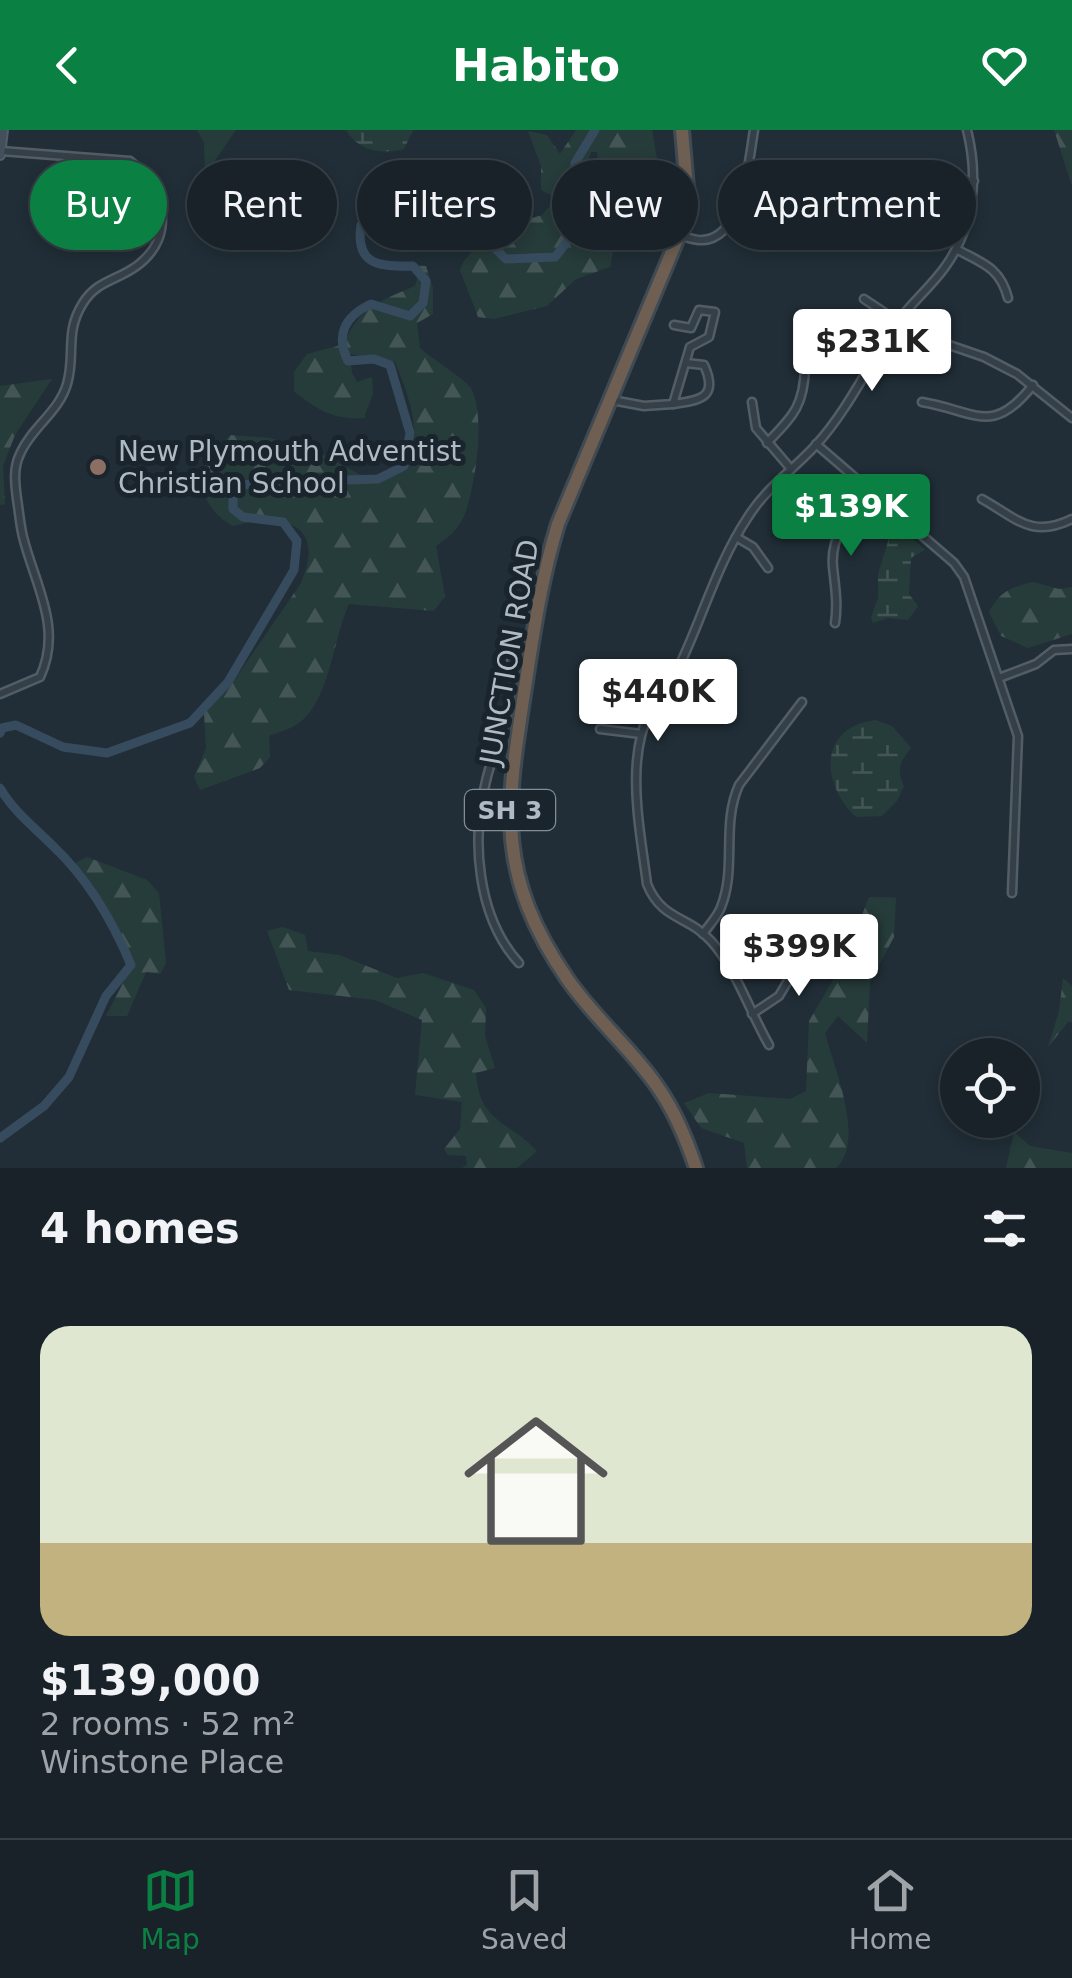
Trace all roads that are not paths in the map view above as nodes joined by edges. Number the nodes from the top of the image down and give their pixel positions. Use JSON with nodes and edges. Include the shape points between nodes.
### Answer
{"nodes":[{"id":1,"x":682,"y":130,"type":"edge"},
{"id":2,"x":754,"y":130,"type":"edge"},
{"id":3,"x":967,"y":130,"type":"edge"},
{"id":4,"x":2,"y":135,"type":"edge"},
{"id":5,"x":1,"y":153,"type":"edge"},
{"id":6,"x":685,"y":160,"type":"edge"},
{"id":7,"x":749,"y":160,"type":"edge"},
{"id":8,"x":971,"y":160,"type":"edge"},
{"id":9,"x":673,"y":250,"type":"edge"},
{"id":10,"x":955,"y":250,"type":"edge"},
{"id":11,"x":958,"y":250,"type":"edge"},
{"id":12,"x":1008,"y":298,"type":"dead end"},
{"id":13,"x":864,"y":299,"type":"dead end"},
{"id":14,"x":897,"y":322,"type":"junction"},
{"id":15,"x":674,"y":325,"type":"dead end"},
{"id":16,"x":686,"y":363,"type":"junction"},
{"id":17,"x":805,"y":367,"type":"dead end"},
{"id":18,"x":1033,"y":384,"type":"junction"},
{"id":19,"x":612,"y":400,"type":"junction"},
{"id":20,"x":752,"y":402,"type":"dead end"},
{"id":21,"x":922,"y":402,"type":"dead end"},
{"id":22,"x":674,"y":404,"type":"junction"},
{"id":23,"x":1072,"y":418,"type":"edge"},
{"id":24,"x":767,"y":443,"type":"junction"},
{"id":25,"x":816,"y":444,"type":"junction"},
{"id":26,"x":791,"y":469,"type":"junction"},
{"id":27,"x":870,"y":490,"type":"junction"},
{"id":28,"x":982,"y":498,"type":"dead end"},
{"id":29,"x":1072,"y":519,"type":"edge"},
{"id":30,"x":736,"y":536,"type":"junction"},
{"id":31,"x":768,"y":568,"type":"dead end"},
{"id":32,"x":834,"y":623,"type":"dead end"},
{"id":33,"x":533,"y":637,"type":"junction"},
{"id":34,"x":1072,"y":649,"type":"edge"},
{"id":35,"x":999,"y":678,"type":"junction"},
{"id":36,"x":0,"y":694,"type":"edge"},
{"id":37,"x":802,"y":702,"type":"dead end"},
{"id":38,"x":600,"y":730,"type":"dead end"},
{"id":39,"x":641,"y":734,"type":"junction"},
{"id":40,"x":1012,"y":892,"type":"dead end"},
{"id":41,"x":703,"y":934,"type":"junction"},
{"id":42,"x":809,"y":945,"type":"dead end"},
{"id":43,"x":518,"y":963,"type":"dead end"},
{"id":44,"x":752,"y":1014,"type":"junction"},
{"id":45,"x":769,"y":1045,"type":"dead end"},
{"id":46,"x":696,"y":1168,"type":"edge"}],
"edges":[{"from":1,"to":6,"type":"highway","number":"SH 3"},
{"from":2,"to":7,"type":"street"},
{"from":3,"to":8,"type":"street"},
{"from":4,"to":5,"type":"street"},
{"from":5,"to":36,"type":"street","via":[[130,161],[159,198],[164,220],[146,258],[100,284],[83,303],[71,330],[66,386],[18,456],[23,537],[50,641],[40,678]]},
{"from":9,"to":19,"type":"highway","name":"JUNCTION ROAD","number":"SH 3"},
{"from":10,"to":14,"type":"street"},
{"from":11,"to":12,"type":"street","via":[[1004,280]]},
{"from":13,"to":14,"type":"street"},
{"from":14,"to":18,"type":"street"},
{"from":14,"to":25,"type":"street"},
{"from":15,"to":16,"type":"street","via":[[691,328],[700,310],[715,312],[712,332],[690,347]]},
{"from":16,"to":22,"type":"street"},
{"from":16,"to":22,"type":"street","via":[[704,365],[708,388],[701,400]]},
{"from":17,"to":24,"type":"street","via":[[801,401]]},
{"from":18,"to":21,"type":"street","via":[[1017,405],[989,418]]},
{"from":18,"to":23,"type":"street"},
{"from":19,"to":22,"type":"street"},
{"from":19,"to":33,"type":"highway","name":"JUNCTION ROAD","number":"SH 3","via":[[558,524]]},
{"from":20,"to":24,"type":"street","via":[[756,428]]},
{"from":24,"to":26,"type":"street"},
{"from":25,"to":26,"type":"street"},
{"from":25,"to":27,"type":"street"},
{"from":26,"to":30,"type":"street"},
{"from":27,"to":32,"type":"street","via":[[835,541]]},
{"from":27,"to":35,"type":"street","via":[[962,572]]},
{"from":28,"to":29,"type":"street","via":[[1032,527]]},
{"from":30,"to":31,"type":"street"},
{"from":30,"to":39,"type":"street","via":[[687,652],[652,703]]},
{"from":33,"to":43,"type":"street","via":[[513,639],[510,649],[510,700],[480,817],[483,892],[503,946]]},
{"from":33,"to":46,"type":"highway","name":"JUNCTION ROAD","number":"SH 3","via":[[509,827],[528,910],[570,982],[660,1089]]},
{"from":34,"to":35,"type":"street","via":[[1054,650]]},
{"from":35,"to":40,"type":"street","via":[[1019,743]]},
{"from":37,"to":41,"type":"street","via":[[732,800],[725,892]]},
{"from":38,"to":39,"type":"street"},
{"from":39,"to":41,"type":"street","via":[[634,783],[647,884],[667,914]]},
{"from":41,"to":44,"type":"street"},
{"from":42,"to":44,"type":"street","via":[[780,996]]},
{"from":44,"to":45,"type":"street"}]}
